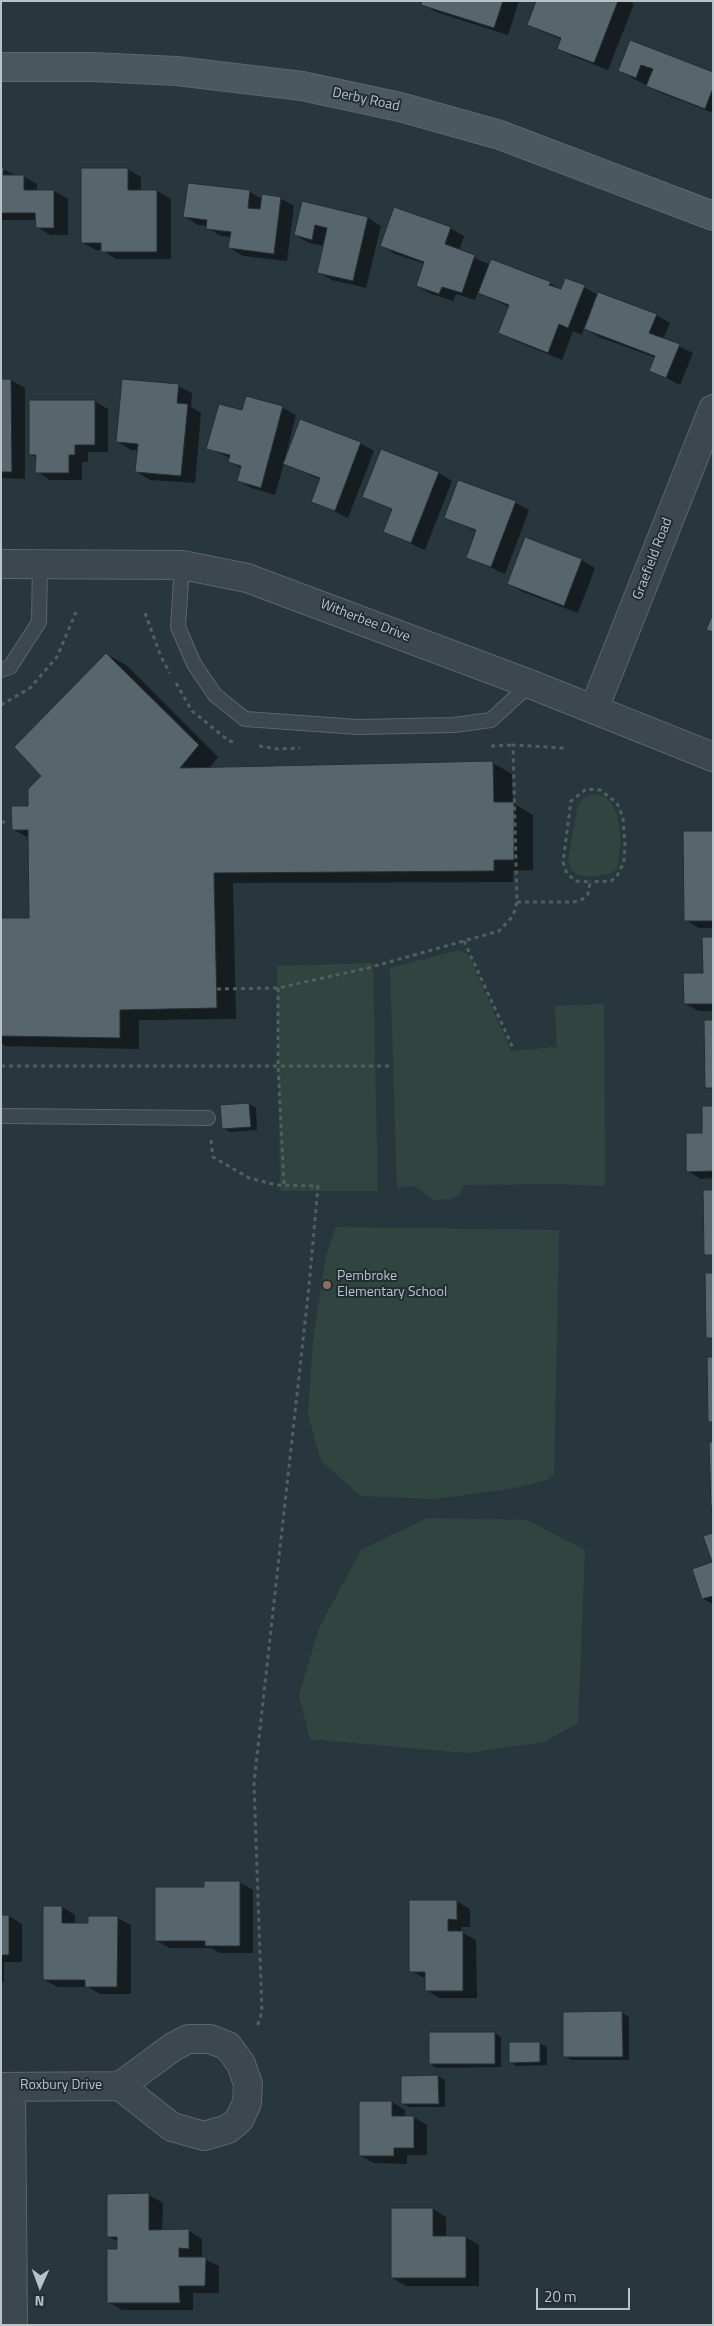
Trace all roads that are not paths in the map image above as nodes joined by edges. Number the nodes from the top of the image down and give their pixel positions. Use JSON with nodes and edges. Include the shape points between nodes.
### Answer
{"nodes":[{"id":1,"x":1,"y":67,"type":"edge"},
{"id":2,"x":713,"y":216,"type":"edge"},
{"id":3,"x":713,"y":409,"type":"edge"},
{"id":4,"x":40,"y":563,"type":"junction"},
{"id":5,"x":1,"y":564,"type":"edge"},
{"id":6,"x":182,"y":565,"type":"junction"},
{"id":7,"x":1,"y":670,"type":"edge"},
{"id":8,"x":530,"y":684,"type":"junction"},
{"id":9,"x":594,"y":710,"type":"junction"},
{"id":10,"x":713,"y":757,"type":"edge"},
{"id":11,"x":1,"y":1116,"type":"edge"},
{"id":12,"x":208,"y":1118,"type":"road end"},
{"id":13,"x":120,"y":2086,"type":"dead end"},
{"id":14,"x":6,"y":2087,"type":"edge"},
{"id":15,"x":13,"y":2325,"type":"edge"}],
"edges":[{"from":1,"to":2,"type":"street","name":"Derby Road","via":[[177,71],[312,88],[400,107],[500,135]]},
{"from":3,"to":9,"type":"street","name":"Graefield Road"},
{"from":4,"to":5,"type":"street","name":"Witherbee Drive"},
{"from":4,"to":6,"type":"street","name":"Witherbee Drive"},
{"from":4,"to":7,"type":"lane","via":[[39,622],[10,667]]},
{"from":6,"to":8,"type":"street","name":"Witherbee Drive","via":[[276,587]]},
{"from":6,"to":8,"type":"lane","via":[[178,627],[194,664],[215,695],[245,719],[358,727],[454,725],[491,720]]},
{"from":8,"to":9,"type":"street","name":"Witherbee Drive"},
{"from":9,"to":10,"type":"street","name":"Witherbee Drive"},
{"from":11,"to":12,"type":"lane"},
{"from":13,"to":14,"type":"street","name":"Roxbury Drive"},
{"from":14,"to":15,"type":"street"}]}
